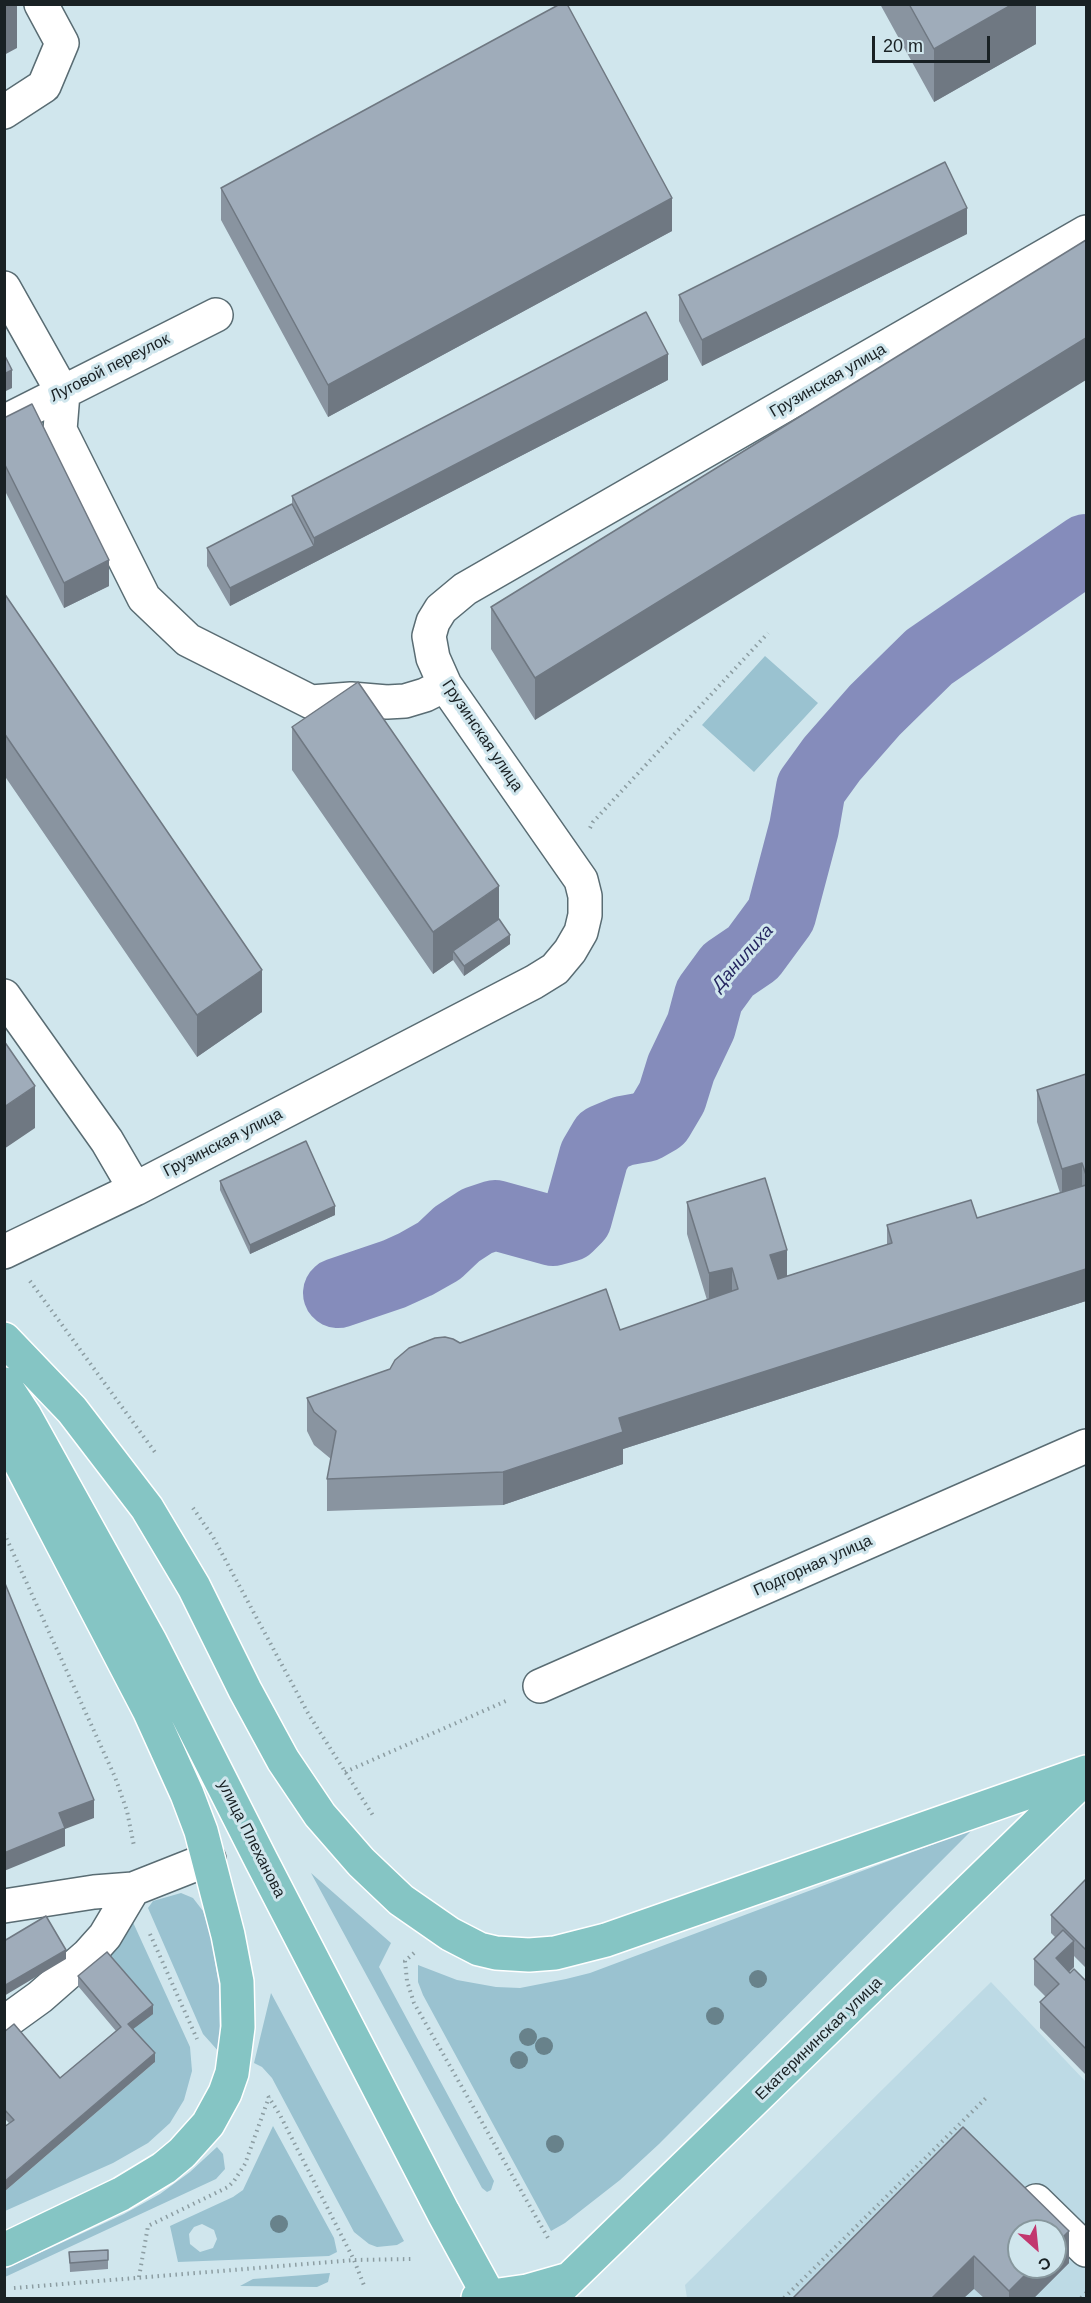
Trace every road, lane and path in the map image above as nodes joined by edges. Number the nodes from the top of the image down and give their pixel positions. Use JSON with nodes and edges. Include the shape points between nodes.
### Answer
{"nodes":[{"id":1,"x":41,"y":4,"type":"edge"},
{"id":2,"x":4,"y":112,"type":"edge"},
{"id":3,"x":1086,"y":232,"type":"edge"},
{"id":4,"x":4,"y":288,"type":"edge"},
{"id":5,"x":216,"y":315,"type":"dead end"},
{"id":6,"x":63,"y":393,"type":"junction"},
{"id":7,"x":4,"y":422,"type":"edge"},
{"id":8,"x":768,"y":633,"type":"dead end"},
{"id":9,"x":445,"y":685,"type":"junction"},
{"id":10,"x":573,"y":868,"type":"junction"},
{"id":11,"x":4,"y":996,"type":"edge"},
{"id":12,"x":135,"y":1189,"type":"junction"},
{"id":13,"x":4,"y":1252,"type":"edge"},
{"id":14,"x":4,"y":1339,"type":"edge"},
{"id":15,"x":4,"y":1384,"type":"edge"},
{"id":16,"x":4,"y":1432,"type":"edge"},
{"id":17,"x":1086,"y":1446,"type":"edge"},
{"id":18,"x":4,"y":1533,"type":"edge"},
{"id":19,"x":540,"y":1686,"type":"joint"},
{"id":20,"x":345,"y":1772,"type":"dead end"},
{"id":21,"x":1086,"y":1772,"type":"edge"},
{"id":22,"x":1086,"y":1777,"type":"edge"},
{"id":23,"x":134,"y":1846,"type":"dead end"},
{"id":24,"x":209,"y":1859,"type":"junction"},
{"id":25,"x":133,"y":1889,"type":"junction"},
{"id":26,"x":4,"y":1906,"type":"edge"},
{"id":27,"x":147,"y":1928,"type":"dead end"},
{"id":28,"x":420,"y":1948,"type":"dead end"},
{"id":29,"x":4,"y":2023,"type":"edge"},
{"id":30,"x":198,"y":2041,"type":"dead end"},
{"id":31,"x":262,"y":2088,"type":"dead end"},
{"id":32,"x":269,"y":2097,"type":"junction"},
{"id":33,"x":987,"y":2097,"type":"dead end"},
{"id":34,"x":1018,"y":2183,"type":"edge"},
{"id":35,"x":548,"y":2238,"type":"dead end"},
{"id":36,"x":4,"y":2250,"type":"edge"},
{"id":37,"x":1086,"y":2250,"type":"edge"},
{"id":38,"x":411,"y":2259,"type":"dead end"},
{"id":39,"x":354,"y":2260,"type":"junction"},
{"id":40,"x":140,"y":2277,"type":"junction"},
{"id":41,"x":365,"y":2288,"type":"dead end"},
{"id":42,"x":4,"y":2289,"type":"edge"},
{"id":43,"x":559,"y":2289,"type":"edge"},
{"id":44,"x":1086,"y":2293,"type":"edge"},
{"id":45,"x":486,"y":2298,"type":"edge"},
{"id":46,"x":784,"y":2298,"type":"edge"},
{"id":47,"x":1081,"y":2298,"type":"edge"}],
"edges":[{"from":1,"to":2,"type":"street","via":[[62,43],[44,86]]},
{"from":3,"to":9,"type":"street","name":"Грузинская улица","via":[[465,590],[441,609],[429,636],[433,658]]},
{"from":4,"to":6,"type":"street"},
{"from":5,"to":6,"type":"street","name":"Луговой переулок"},
{"from":6,"to":7,"type":"street","name":"Луговой переулок"},
{"from":6,"to":9,"type":"street","via":[[60,430],[144,598],[188,640],[311,702],[405,701]]},
{"from":8,"to":10,"type":"path","via":[[593,822]]},
{"from":9,"to":10,"type":"street","name":"Грузинская улица"},
{"from":10,"to":12,"type":"street","name":"Грузинская улица","via":[[581,880],[585,915],[576,942],[555,969]]},
{"from":11,"to":12,"type":"street","via":[[107,1141]]},
{"from":12,"to":13,"type":"street","name":"Грузинская улица"},
{"from":14,"to":21,"type":"main road","via":[[72,1410],[147,1508],[194,1587],[283,1760],[320,1815],[361,1863],[401,1900],[450,1934],[480,1949],[529,1955],[555,1953],[606,1940]]},
{"from":15,"to":45,"type":"main road","name":"улица Плеханова","via":[[150,1641]]},
{"from":16,"to":24,"type":"main road","via":[[162,1737]]},
{"from":17,"to":19,"type":"street","name":"Подгорная улица"},
{"from":18,"to":23,"type":"path","via":[[115,1777]]},
{"from":19,"to":20,"type":"path"},
{"from":22,"to":43,"type":"main road","name":"Екатерининская улица"},
{"from":24,"to":25,"type":"street"},
{"from":24,"to":36,"type":"main road","via":[[233,1957],[238,2010],[232,2073],[217,2110],[189,2146],[145,2181]]},
{"from":25,"to":26,"type":"street"},
{"from":25,"to":29,"type":"street","via":[[105,1935],[88,1954]]},
{"from":27,"to":30,"type":"path"},
{"from":28,"to":35,"type":"path","via":[[405,1961],[414,2003]]},
{"from":31,"to":32,"type":"path"},
{"from":32,"to":39,"type":"path"},
{"from":32,"to":40,"type":"path","via":[[245,2164],[234,2181],[148,2226]]},
{"from":33,"to":46,"type":"path"},
{"from":34,"to":37,"type":"street"},
{"from":38,"to":39,"type":"path"},
{"from":39,"to":40,"type":"path"},
{"from":39,"to":41,"type":"path"},
{"from":40,"to":42,"type":"path"},
{"from":43,"to":45,"type":"main road"},
{"from":44,"to":47,"type":"path"}]}
